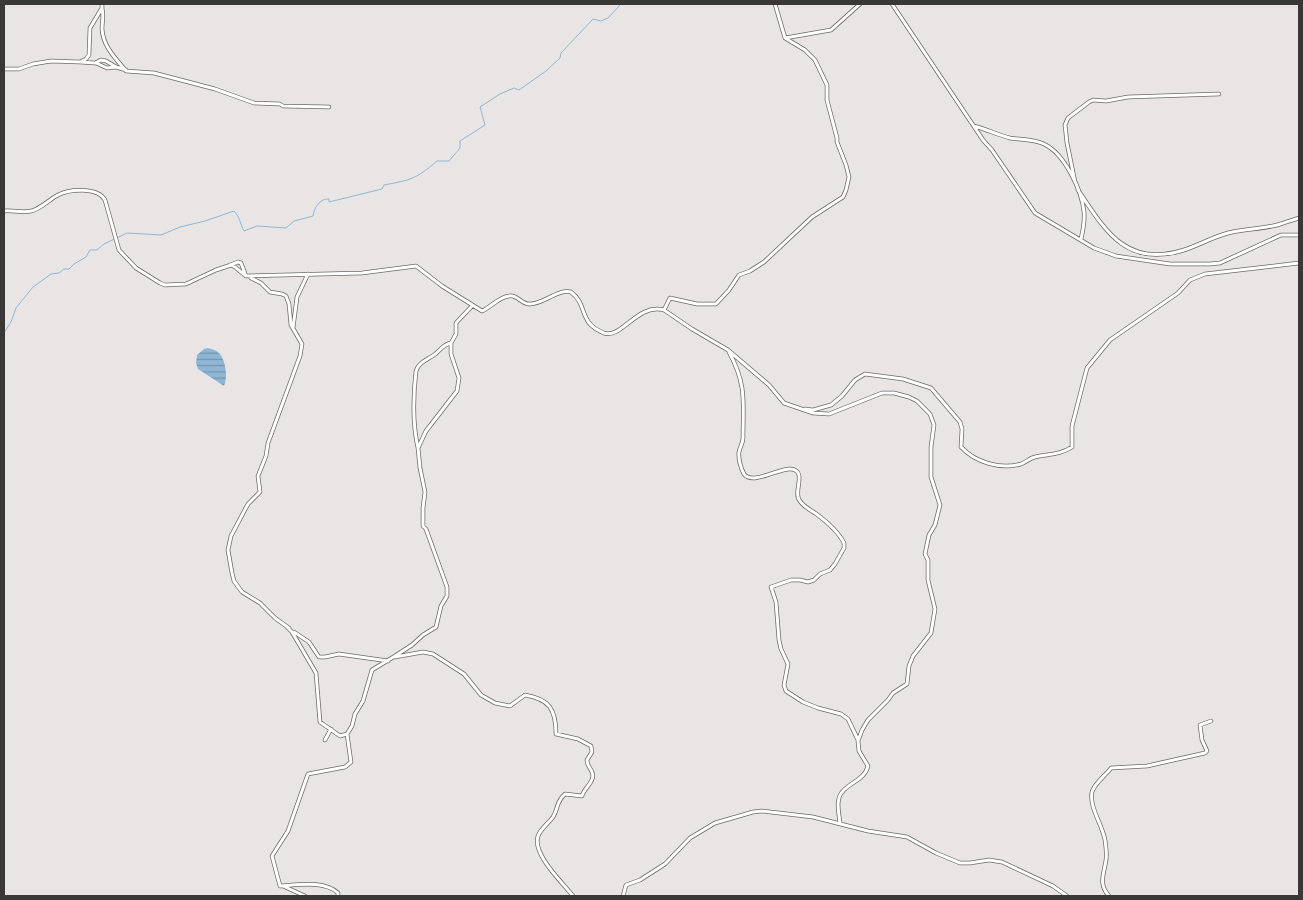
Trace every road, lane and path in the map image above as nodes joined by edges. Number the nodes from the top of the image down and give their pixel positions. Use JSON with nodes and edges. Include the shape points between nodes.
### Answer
{"nodes":[{"id":1,"x":102,"y":4,"type":"edge"},
{"id":2,"x":775,"y":4,"type":"edge"},
{"id":3,"x":859,"y":4,"type":"edge"},
{"id":4,"x":892,"y":4,"type":"edge"},
{"id":5,"x":102,"y":8,"type":"junction"},
{"id":6,"x":785,"y":38,"type":"junction"},
{"id":7,"x":80,"y":62,"type":"junction"},
{"id":8,"x":95,"y":63,"type":"junction"},
{"id":9,"x":116,"y":67,"type":"junction"},
{"id":10,"x":4,"y":69,"type":"edge"},
{"id":11,"x":126,"y":71,"type":"junction"},
{"id":12,"x":1219,"y":94,"type":"dead end"},
{"id":13,"x":329,"y":107,"type":"dead end"},
{"id":14,"x":973,"y":126,"type":"junction"},
{"id":15,"x":1075,"y":182,"type":"junction"},
{"id":16,"x":1078,"y":190,"type":"junction"},
{"id":17,"x":4,"y":211,"type":"edge"},
{"id":18,"x":1299,"y":218,"type":"edge"},
{"id":19,"x":1299,"y":235,"type":"edge"},
{"id":20,"x":1082,"y":239,"type":"junction"},
{"id":21,"x":1299,"y":263,"type":"edge"},
{"id":22,"x":227,"y":266,"type":"junction"},
{"id":23,"x":308,"y":274,"type":"junction"},
{"id":24,"x":246,"y":276,"type":"junction"},
{"id":25,"x":472,"y":306,"type":"junction"},
{"id":26,"x":664,"y":310,"type":"junction"},
{"id":27,"x":293,"y":328,"type":"junction"},
{"id":28,"x":451,"y":343,"type":"junction"},
{"id":29,"x":728,"y":350,"type":"junction"},
{"id":30,"x":801,"y":409,"type":"junction"},
{"id":31,"x":418,"y":448,"type":"junction"},
{"id":32,"x":287,"y":627,"type":"junction"},
{"id":33,"x":394,"y":657,"type":"junction"},
{"id":34,"x":388,"y":661,"type":"junction"},
{"id":35,"x":1211,"y":721,"type":"dead end"},
{"id":36,"x":331,"y":729,"type":"junction"},
{"id":37,"x":346,"y":734,"type":"junction"},
{"id":38,"x":325,"y":740,"type":"dead end"},
{"id":39,"x":858,"y":741,"type":"junction"},
{"id":40,"x":840,"y":823,"type":"junction"},
{"id":41,"x":280,"y":886,"type":"junction"},
{"id":42,"x":305,"y":896,"type":"edge"},
{"id":43,"x":338,"y":896,"type":"edge"},
{"id":44,"x":573,"y":896,"type":"edge"},
{"id":45,"x":623,"y":896,"type":"edge"},
{"id":46,"x":1067,"y":896,"type":"edge"},
{"id":47,"x":1109,"y":896,"type":"edge"}],
"edges":[{"from":1,"to":5,"type":"street"},
{"from":2,"to":6,"type":"street"},
{"from":3,"to":6,"type":"street","via":[[831,30]]},
{"from":4,"to":14,"type":"street"},
{"from":5,"to":7,"type":"street","via":[[90,28],[89,56]]},
{"from":5,"to":11,"type":"street","via":[[105,42]]},
{"from":6,"to":26,"type":"street","via":[[811,55],[827,85],[827,100],[837,142],[849,177],[844,195],[812,217],[764,262],[739,275],[716,304],[670,298]]},
{"from":7,"to":8,"type":"street"},
{"from":7,"to":10,"type":"street","via":[[52,61]]},
{"from":8,"to":9,"type":"street","via":[[107,68]]},
{"from":8,"to":9,"type":"street","via":[[101,60]]},
{"from":9,"to":11,"type":"street"},
{"from":11,"to":13,"type":"street","via":[[154,73],[254,103]]},
{"from":12,"to":15,"type":"street","via":[[1089,102],[1068,118],[1065,125]]},
{"from":14,"to":15,"type":"street","via":[[1008,137],[1033,140],[1052,148]]},
{"from":14,"to":20,"type":"street","via":[[1035,213]]},
{"from":15,"to":16,"type":"street"},
{"from":16,"to":18,"type":"street","via":[[1114,239],[1136,252],[1157,255],[1183,250],[1228,233],[1278,225]]},
{"from":16,"to":20,"type":"street","via":[[1084,214]]},
{"from":17,"to":22,"type":"street","via":[[33,211],[62,193],[88,190],[105,200],[119,250],[133,266],[165,285],[190,283]]},
{"from":19,"to":20,"type":"street","via":[[1281,235],[1210,264],[1170,264],[1127,258],[1104,252]]},
{"from":21,"to":30,"type":"street","via":[[1205,274],[1190,280],[1178,293],[1110,340],[1087,368],[1072,426],[1072,448],[1065,452],[1004,466],[980,461],[960,447],[960,422],[931,388],[903,379],[865,374],[831,405],[813,410]]},
{"from":22,"to":24,"type":"street","via":[[235,266]]},
{"from":22,"to":24,"type":"street","via":[[241,263]]},
{"from":23,"to":24,"type":"street"},
{"from":23,"to":25,"type":"street","via":[[362,273],[416,266]]},
{"from":23,"to":27,"type":"street","via":[[297,297]]},
{"from":24,"to":27,"type":"street","via":[[270,292],[286,296]]},
{"from":25,"to":26,"type":"street","via":[[483,311],[512,295],[531,304],[569,291],[582,305],[587,321],[610,334],[641,314],[658,308]]},
{"from":25,"to":28,"type":"street","via":[[456,323],[456,334]]},
{"from":26,"to":29,"type":"street"},
{"from":27,"to":32,"type":"street","via":[[302,344],[300,356],[258,476],[260,492],[242,514],[228,550],[234,581],[242,592]]},
{"from":28,"to":31,"type":"street","via":[[452,362],[459,378],[457,391],[426,431]]},
{"from":28,"to":31,"type":"street","via":[[424,360],[416,371],[413,402]]},
{"from":29,"to":30,"type":"street","via":[[769,385],[784,403]]},
{"from":29,"to":39,"type":"street","via":[[742,382],[743,440],[739,453],[745,476],[749,478],[794,469],[800,478],[799,501],[826,521],[844,543],[835,564],[814,580],[791,580],[772,587],[778,640],[788,664],[784,685],[786,691],[803,702],[848,719]]},
{"from":30,"to":39,"type":"street","via":[[813,414],[829,414],[882,393],[894,393],[917,401],[930,414],[934,425],[930,477],[940,505],[926,554],[935,609],[931,633],[913,656],[907,684],[893,693],[868,720]]},
{"from":31,"to":33,"type":"street","via":[[425,492],[423,526],[438,560],[447,593],[436,627]]},
{"from":32,"to":34,"type":"street","via":[[309,642],[319,657],[339,654]]},
{"from":32,"to":36,"type":"street","via":[[316,673],[320,722]]},
{"from":33,"to":34,"type":"street"},
{"from":33,"to":44,"type":"street","via":[[423,652],[433,654],[464,674],[481,696],[495,703],[510,706],[525,695],[544,700],[553,712],[556,734],[591,746],[592,752],[586,760],[592,772],[590,785],[582,796],[565,794],[558,800],[553,817],[542,828],[537,842],[537,849],[545,861]]},
{"from":34,"to":37,"type":"street","via":[[370,672],[363,701]]},
{"from":35,"to":47,"type":"street","via":[[1200,725],[1205,753],[1147,766],[1111,768],[1093,790],[1091,801],[1100,822],[1106,852],[1101,878]]},
{"from":36,"to":37,"type":"street","via":[[338,736]]},
{"from":36,"to":38,"type":"street"},
{"from":37,"to":41,"type":"street","via":[[351,762],[345,767],[308,774],[288,830],[272,856]]},
{"from":39,"to":40,"type":"street","via":[[859,751],[868,766],[854,784],[842,791],[838,808]]},
{"from":40,"to":45,"type":"street","via":[[762,811],[715,823],[690,838],[665,864],[626,885]]},
{"from":40,"to":46,"type":"street","via":[[907,837],[960,863],[1002,862]]},
{"from":41,"to":42,"type":"street"},
{"from":41,"to":43,"type":"street","via":[[329,886]]}]}
